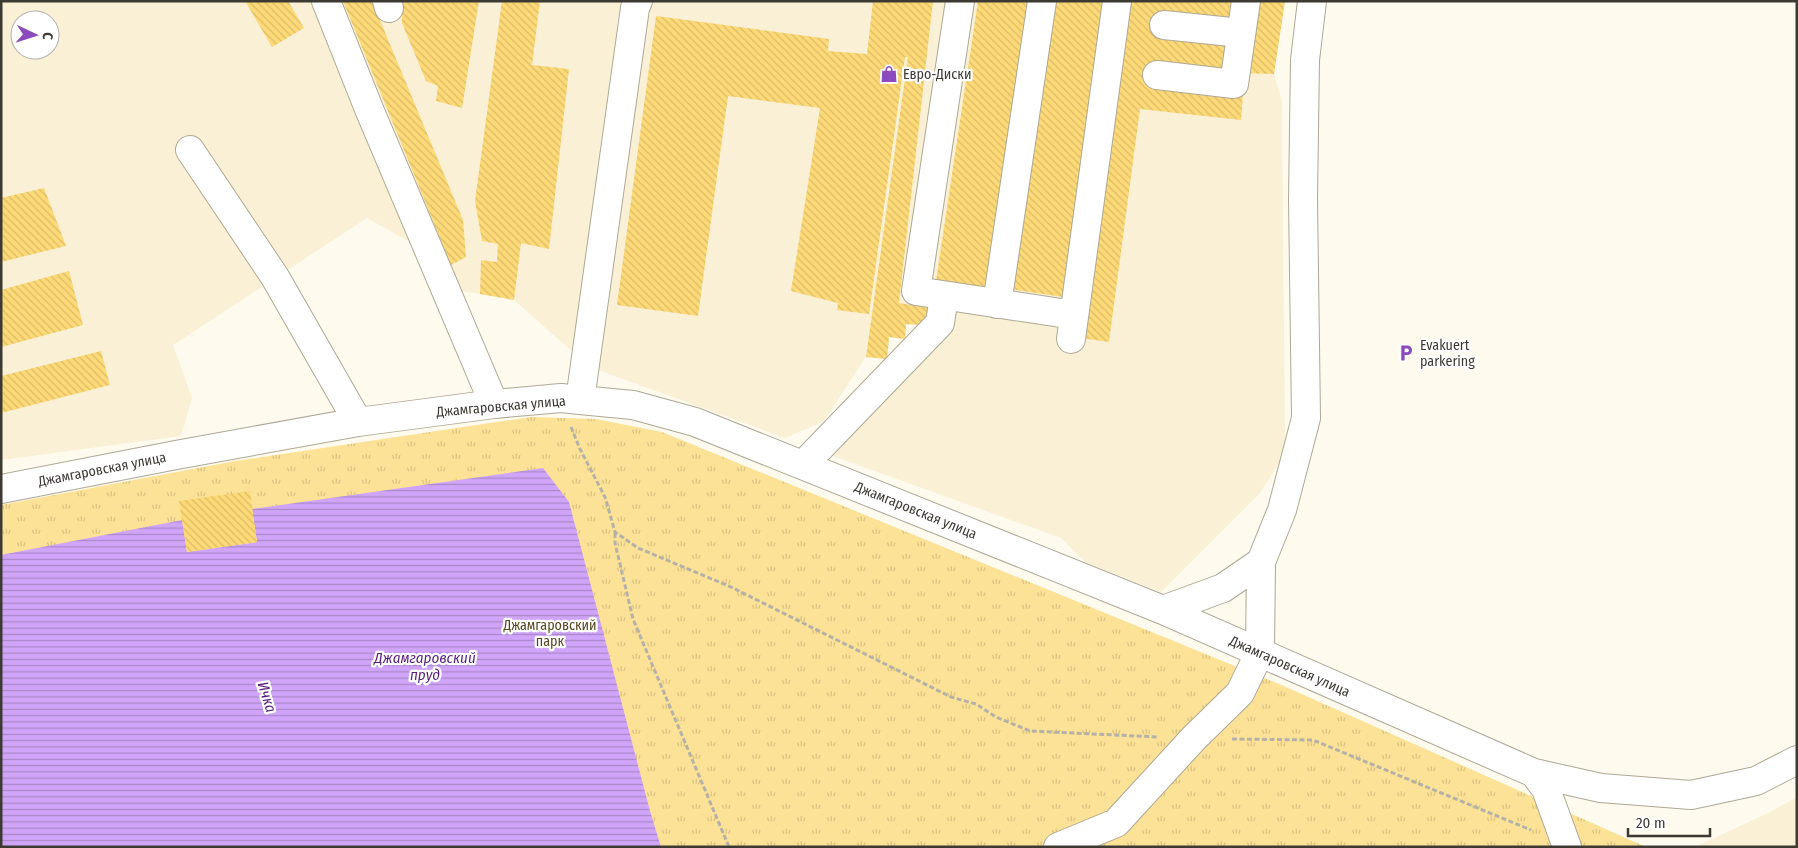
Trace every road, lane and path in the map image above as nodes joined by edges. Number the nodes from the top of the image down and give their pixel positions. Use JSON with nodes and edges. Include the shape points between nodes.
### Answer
{"nodes":[{"id":1,"x":306,"y":1,"type":"edge"},
{"id":2,"x":326,"y":1,"type":"edge"},
{"id":3,"x":638,"y":1,"type":"edge"},
{"id":4,"x":960,"y":1,"type":"edge"},
{"id":5,"x":1042,"y":1,"type":"edge"},
{"id":6,"x":1116,"y":1,"type":"edge"},
{"id":7,"x":1246,"y":1,"type":"edge"},
{"id":8,"x":1312,"y":1,"type":"edge"},
{"id":9,"x":1164,"y":25,"type":"dead end"},
{"id":10,"x":1242,"y":33,"type":"junction"},
{"id":11,"x":1158,"y":75,"type":"dead end"},
{"id":12,"x":369,"y":109,"type":"junction"},
{"id":13,"x":190,"y":150,"type":"dead end"},
{"id":14,"x":944,"y":296,"type":"junction"},
{"id":15,"x":997,"y":304,"type":"junction"},
{"id":16,"x":570,"y":399,"type":"junction"},
{"id":17,"x":494,"y":404,"type":"junction"},
{"id":18,"x":358,"y":422,"type":"junction"},
{"id":19,"x":803,"y":465,"type":"junction"},
{"id":20,"x":1,"y":489,"type":"edge"},
{"id":21,"x":616,"y":532,"type":"junction"},
{"id":22,"x":1261,"y":562,"type":"junction"},
{"id":23,"x":1163,"y":610,"type":"junction"},
{"id":24,"x":1260,"y":652,"type":"junction"},
{"id":25,"x":1194,"y":738,"type":"junction"},
{"id":26,"x":1797,"y":760,"type":"edge"},
{"id":27,"x":1534,"y":772,"type":"junction"},
{"id":28,"x":1566,"y":846,"type":"edge"},
{"id":29,"x":729,"y":847,"type":"edge"},
{"id":30,"x":1058,"y":847,"type":"edge"}],
"edges":[{"from":1,"to":12,"type":"street"},
{"from":2,"to":12,"type":"street"},
{"from":3,"to":16,"type":"street"},
{"from":4,"to":14,"type":"street","via":[[916,292]]},
{"from":5,"to":15,"type":"street"},
{"from":6,"to":15,"type":"street","via":[[1072,327]]},
{"from":7,"to":10,"type":"street"},
{"from":8,"to":22,"type":"street","via":[[1305,60],[1306,418],[1282,510]]},
{"from":9,"to":10,"type":"street"},
{"from":10,"to":11,"type":"street","via":[[1234,84]]},
{"from":12,"to":17,"type":"street"},
{"from":13,"to":18,"type":"street","via":[[275,278]]},
{"from":14,"to":15,"type":"street"},
{"from":14,"to":19,"type":"street","via":[[940,323]]},
{"from":16,"to":17,"type":"street","name":"Джамгаровская улица"},
{"from":16,"to":19,"type":"street","name":"Джамгаровская улица","via":[[633,404],[695,422]]},
{"from":16,"to":21,"type":"path","via":[[580,450],[606,497]]},
{"from":17,"to":18,"type":"street","name":"Джамгаровская улица"},
{"from":18,"to":20,"type":"street","name":"Джамгаровская улица"},
{"from":19,"to":23,"type":"street","name":"Джамгаровская улица"},
{"from":21,"to":25,"type":"path","via":[[638,548],[731,587],[951,697],[976,704],[996,717],[1030,731]]},
{"from":21,"to":29,"type":"path","via":[[615,542],[633,619]]},
{"from":22,"to":23,"type":"street","via":[[1223,588]]},
{"from":22,"to":24,"type":"street"},
{"from":23,"to":24,"type":"street","name":"Джамгаровская улица"},
{"from":24,"to":25,"type":"street","via":[[1240,693]]},
{"from":24,"to":27,"type":"street","name":"Джамгаровская улица"},
{"from":25,"to":28,"type":"path","via":[[1313,740]]},
{"from":25,"to":30,"type":"street","via":[[1116,822]]},
{"from":26,"to":27,"type":"street","name":"Джамгаровская улица","via":[[1756,781],[1691,795],[1601,788]]},
{"from":27,"to":28,"type":"street","via":[[1546,789]]}]}
